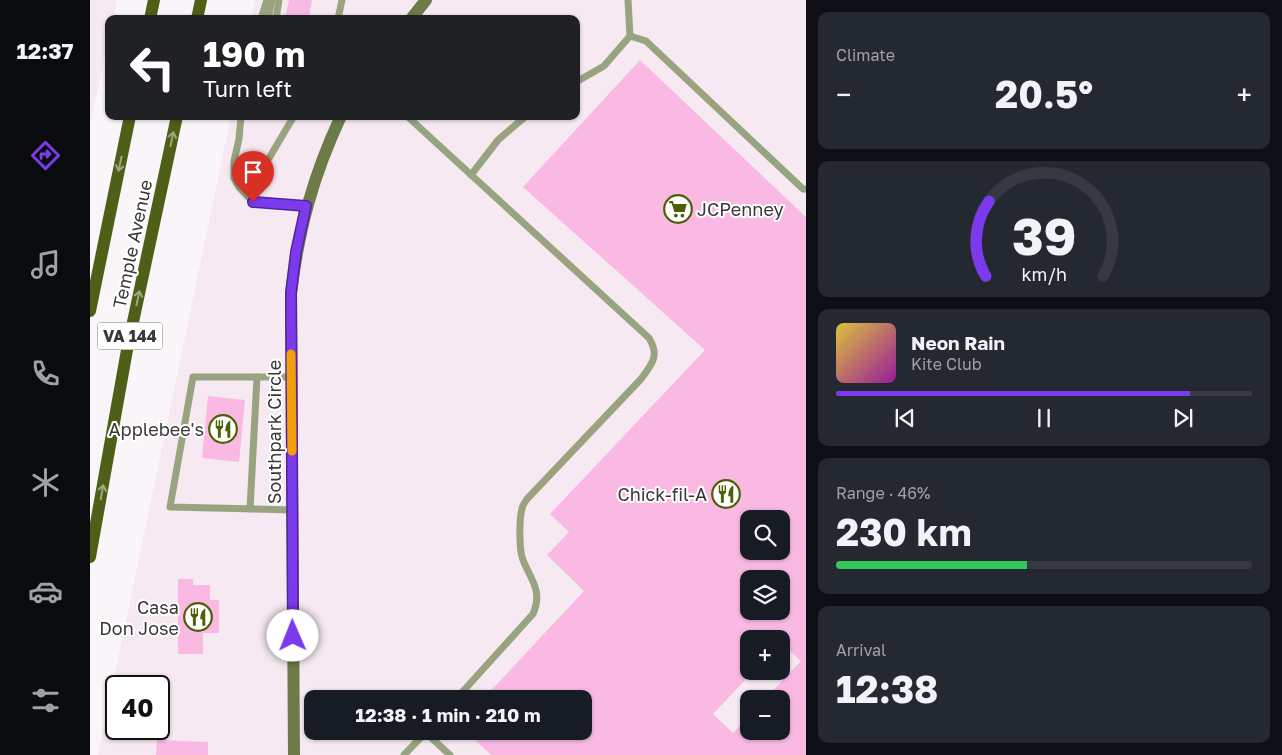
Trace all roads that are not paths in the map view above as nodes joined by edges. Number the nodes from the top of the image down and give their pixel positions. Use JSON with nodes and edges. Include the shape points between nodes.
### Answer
{"nodes":[{"id":1,"x":154,"y":0,"type":"edge"},
{"id":2,"x":201,"y":0,"type":"edge"},
{"id":3,"x":267,"y":0,"type":"edge"},
{"id":4,"x":272,"y":0,"type":"edge"},
{"id":5,"x":279,"y":0,"type":"edge"},
{"id":6,"x":342,"y":0,"type":"edge"},
{"id":7,"x":426,"y":0,"type":"edge"},
{"id":8,"x":628,"y":0,"type":"edge"},
{"id":9,"x":151,"y":15,"type":"edge"},
{"id":10,"x":198,"y":15,"type":"edge"},
{"id":11,"x":262,"y":15,"type":"edge"},
{"id":12,"x":269,"y":15,"type":"edge"},
{"id":13,"x":277,"y":15,"type":"edge"},
{"id":14,"x":339,"y":15,"type":"edge"},
{"id":15,"x":414,"y":15,"type":"edge"},
{"id":16,"x":630,"y":36,"type":"junction"},
{"id":17,"x":580,"y":80,"type":"edge"},
{"id":18,"x":129,"y":120,"type":"edge"},
{"id":19,"x":175,"y":120,"type":"edge"},
{"id":20,"x":241,"y":120,"type":"edge"},
{"id":21,"x":292,"y":120,"type":"edge"},
{"id":22,"x":339,"y":120,"type":"edge"},
{"id":23,"x":411,"y":120,"type":"edge"},
{"id":24,"x":521,"y":120,"type":"edge"},
{"id":25,"x":471,"y":175,"type":"junction"},
{"id":26,"x":806,"y":189,"type":"edge"},
{"id":27,"x":253,"y":202,"type":"junction"},
{"id":28,"x":306,"y":206,"type":"junction"},
{"id":29,"x":90,"y":311,"type":"edge"},
{"id":30,"x":257,"y":377,"type":"junction"},
{"id":31,"x":292,"y":377,"type":"junction"},
{"id":32,"x":250,"y":509,"type":"junction"},
{"id":33,"x":292,"y":510,"type":"junction"},
{"id":34,"x":90,"y":557,"type":"edge"},
{"id":35,"x":464,"y":690,"type":"edge"},
{"id":36,"x":418,"y":740,"type":"edge"},
{"id":37,"x":434,"y":740,"type":"edge"},
{"id":38,"x":294,"y":755,"type":"edge"},
{"id":39,"x":404,"y":755,"type":"edge"},
{"id":40,"x":450,"y":755,"type":"edge"}],
"edges":[{"from":1,"to":9,"type":"main road"},
{"from":2,"to":10,"type":"main road"},
{"from":3,"to":11,"type":"lane"},
{"from":4,"to":12,"type":"lane"},
{"from":5,"to":13,"type":"lane"},
{"from":6,"to":14,"type":"lane"},
{"from":7,"to":15,"type":"street"},
{"from":8,"to":16,"type":"lane"},
{"from":16,"to":17,"type":"lane","via":[[604,66]]},
{"from":16,"to":26,"type":"lane","via":[[646,41]]},
{"from":18,"to":29,"type":"main road","name":"Temple Avenue","number":"VA 144","one_way":true},
{"from":34,"to":19,"type":"main road","name":"Temple Avenue","number":"VA 144","one_way":true,"via":[[127,350]]},
{"from":20,"to":27,"type":"lane","via":[[234,178]]},
{"from":21,"to":27,"type":"lane","via":[[262,170]]},
{"from":22,"to":28,"type":"street","name":"Southpark Circle"},
{"from":23,"to":25,"type":"lane"},
{"from":24,"to":25,"type":"lane","via":[[498,140]]},
{"from":25,"to":35,"type":"lane","via":[[649,338],[655,355],[641,379],[527,499],[522,509],[520,546],[522,558],[535,584],[536,606],[533,614]]},
{"from":27,"to":28,"type":"lane"},
{"from":28,"to":31,"type":"street","name":"Southpark Circle","via":[[291,293]]},
{"from":30,"to":31,"type":"lane"},
{"from":30,"to":32,"type":"lane"},
{"from":30,"to":32,"type":"lane","via":[[193,377],[170,507]]},
{"from":31,"to":33,"type":"street","name":"Southpark Circle"},
{"from":32,"to":33,"type":"lane"},
{"from":33,"to":38,"type":"street","name":"Southpark Circle"},
{"from":36,"to":39,"type":"lane"},
{"from":37,"to":40,"type":"lane"}]}
